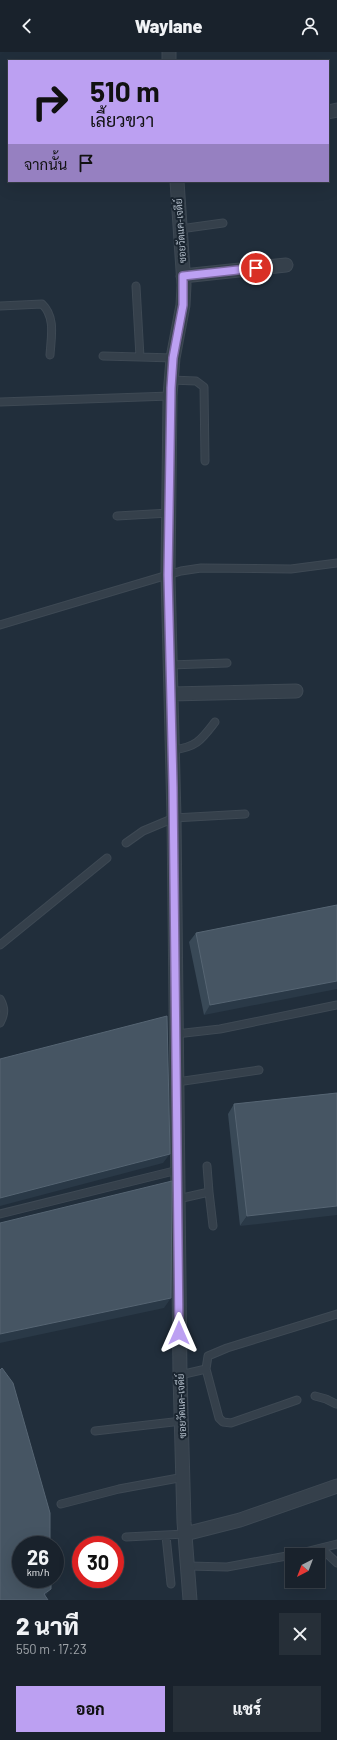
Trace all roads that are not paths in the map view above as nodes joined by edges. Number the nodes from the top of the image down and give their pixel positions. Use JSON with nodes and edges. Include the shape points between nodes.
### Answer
{"nodes":[{"id":1,"x":177,"y":182,"type":"edge"},
{"id":2,"x":223,"y":223,"type":"dead end"},
{"id":3,"x":180,"y":229,"type":"junction"},
{"id":4,"x":286,"y":265,"type":"dead end"},
{"id":5,"x":183,"y":276,"type":"junction"},
{"id":6,"x":136,"y":286,"type":"dead end"},
{"id":7,"x":0,"y":306,"type":"edge"},
{"id":8,"x":50,"y":355,"type":"dead end"},
{"id":9,"x":103,"y":356,"type":"dead end"},
{"id":10,"x":140,"y":357,"type":"junction"},
{"id":11,"x":173,"y":358,"type":"junction"},
{"id":12,"x":172,"y":380,"type":"junction"},
{"id":13,"x":170,"y":396,"type":"junction"},
{"id":14,"x":0,"y":402,"type":"edge"},
{"id":15,"x":205,"y":462,"type":"dead end"},
{"id":16,"x":169,"y":513,"type":"junction"},
{"id":17,"x":117,"y":516,"type":"dead end"},
{"id":18,"x":337,"y":563,"type":"edge"},
{"id":19,"x":168,"y":575,"type":"junction"},
{"id":20,"x":0,"y":625,"type":"edge"},
{"id":21,"x":227,"y":663,"type":"dead end"},
{"id":22,"x":170,"y":665,"type":"junction"},
{"id":23,"x":296,"y":691,"type":"dead end"},
{"id":24,"x":171,"y":694,"type":"junction"},
{"id":25,"x":215,"y":722,"type":"dead end"},
{"id":26,"x":173,"y":750,"type":"junction"},
{"id":27,"x":244,"y":814,"type":"dead end"},
{"id":28,"x":174,"y":818,"type":"junction"},
{"id":29,"x":126,"y":842,"type":"dead end"},
{"id":30,"x":107,"y":858,"type":"dead end"},
{"id":31,"x":0,"y":945,"type":"edge"},
{"id":32,"x":0,"y":999,"type":"edge"},
{"id":33,"x":337,"y":1005,"type":"edge"},
{"id":34,"x":0,"y":1023,"type":"edge"},
{"id":35,"x":176,"y":1034,"type":"junction"},
{"id":36,"x":259,"y":1070,"type":"dead end"},
{"id":37,"x":177,"y":1082,"type":"junction"},
{"id":38,"x":207,"y":1166,"type":"dead end"},
{"id":39,"x":178,"y":1170,"type":"junction"},
{"id":40,"x":209,"y":1192,"type":"junction"},
{"id":41,"x":178,"y":1199,"type":"junction"},
{"id":42,"x":0,"y":1214,"type":"edge"},
{"id":43,"x":212,"y":1226,"type":"dead end"},
{"id":44,"x":337,"y":1314,"type":"edge"},
{"id":45,"x":206,"y":1369,"type":"junction"},
{"id":46,"x":180,"y":1375,"type":"junction"},
{"id":47,"x":315,"y":1396,"type":"dead end"},
{"id":48,"x":297,"y":1400,"type":"dead end"},
{"id":49,"x":336,"y":1404,"type":"dead end"},
{"id":50,"x":182,"y":1421,"type":"junction"},
{"id":51,"x":95,"y":1431,"type":"dead end"},
{"id":52,"x":184,"y":1477,"type":"junction"},
{"id":53,"x":337,"y":1486,"type":"edge"},
{"id":54,"x":60,"y":1504,"type":"dead end"},
{"id":55,"x":185,"y":1534,"type":"junction"},
{"id":56,"x":166,"y":1536,"type":"junction"},
{"id":57,"x":126,"y":1538,"type":"dead end"},
{"id":58,"x":337,"y":1544,"type":"edge"},
{"id":59,"x":325,"y":1548,"type":"edge"},
{"id":60,"x":325,"y":1552,"type":"edge"},
{"id":61,"x":285,"y":1556,"type":"edge"},
{"id":62,"x":337,"y":1563,"type":"edge"},
{"id":63,"x":189,"y":1566,"type":"junction"},
{"id":64,"x":171,"y":1584,"type":"dead end"},
{"id":65,"x":190,"y":1600,"type":"edge"}],
"edges":[{"from":1,"to":3,"type":"street","name":"ซอยวัดแค-เจดีย์"},
{"from":2,"to":3,"type":"lane"},
{"from":3,"to":5,"type":"street","name":"ซอยวัดแค-เจดีย์"},
{"from":4,"to":5,"type":"street"},
{"from":5,"to":11,"type":"street","name":"ซอยวัดแค-เจดีย์","via":[[183,305]]},
{"from":6,"to":10,"type":"lane"},
{"from":7,"to":8,"type":"lane","via":[[42,304],[49,310]]},
{"from":9,"to":10,"type":"lane"},
{"from":10,"to":11,"type":"lane"},
{"from":11,"to":12,"type":"street","name":"ซอยวัดแค-เจดีย์"},
{"from":12,"to":13,"type":"street","name":"ซอยวัดแค-เจดีย์"},
{"from":12,"to":15,"type":"lane","via":[[196,381],[204,388]]},
{"from":13,"to":14,"type":"lane"},
{"from":13,"to":16,"type":"street","name":"ซอยวัดแค-เจดีย์"},
{"from":16,"to":17,"type":"lane"},
{"from":16,"to":19,"type":"street","name":"ซอยวัดแค-เจดีย์"},
{"from":18,"to":19,"type":"lane","via":[[291,569],[201,568]]},
{"from":19,"to":20,"type":"lane"},
{"from":19,"to":22,"type":"street","name":"ซอยวัดแค-เจดีย์"},
{"from":21,"to":22,"type":"lane"},
{"from":22,"to":24,"type":"street","name":"ซอยวัดแค-เจดีย์"},
{"from":23,"to":24,"type":"street"},
{"from":24,"to":26,"type":"street","name":"ซอยวัดแค-เจดีย์"},
{"from":25,"to":26,"type":"lane","via":[[189,748]]},
{"from":26,"to":28,"type":"street","name":"ซอยวัดแค-เจดีย์"},
{"from":27,"to":28,"type":"lane"},
{"from":28,"to":29,"type":"lane"},
{"from":28,"to":35,"type":"street","name":"ซอยวัดแค-เจดีย์"},
{"from":30,"to":31,"type":"lane"},
{"from":32,"to":34,"type":"lane","via":[[4,1006],[4,1015]]},
{"from":33,"to":35,"type":"lane","via":[[220,1029]]},
{"from":35,"to":37,"type":"street","name":"ซอยวัดแค-เจดีย์"},
{"from":36,"to":37,"type":"lane"},
{"from":37,"to":39,"type":"street","name":"ซอยวัดแค-เจดีย์"},
{"from":38,"to":40,"type":"lane"},
{"from":39,"to":41,"type":"street","name":"ซอยวัดแค-เจดีย์"},
{"from":39,"to":42,"type":"lane"},
{"from":40,"to":41,"type":"lane"},
{"from":40,"to":43,"type":"lane"},
{"from":41,"to":46,"type":"street","name":"ซอยวัดแค-เจดีย์"},
{"from":44,"to":45,"type":"lane","via":[[212,1353],[206,1361]]},
{"from":45,"to":46,"type":"lane"},
{"from":45,"to":48,"type":"lane","via":[[219,1418],[223,1422],[231,1423]]},
{"from":46,"to":50,"type":"street","name":"ซอยวัดแค-เจดีย์"},
{"from":47,"to":49,"type":"lane"},
{"from":50,"to":51,"type":"lane"},
{"from":50,"to":52,"type":"street","name":"ซอยวัดแค-เจดีย์"},
{"from":52,"to":54,"type":"lane","via":[[119,1489]]},
{"from":52,"to":55,"type":"street","name":"ซอยวัดแค-เจดีย์"},
{"from":53,"to":55,"type":"street","via":[[240,1520]]},
{"from":55,"to":56,"type":"lane"},
{"from":55,"to":63,"type":"street","name":"ซอยวัดแค-เจดีย์"},
{"from":56,"to":57,"type":"lane"},
{"from":56,"to":64,"type":"lane"},
{"from":58,"to":59,"type":"lane"},
{"from":60,"to":62,"type":"lane"},
{"from":61,"to":63,"type":"lane","via":[[227,1567]]},
{"from":63,"to":65,"type":"street","name":"ซอยวัดแค-เจดีย์"}]}
